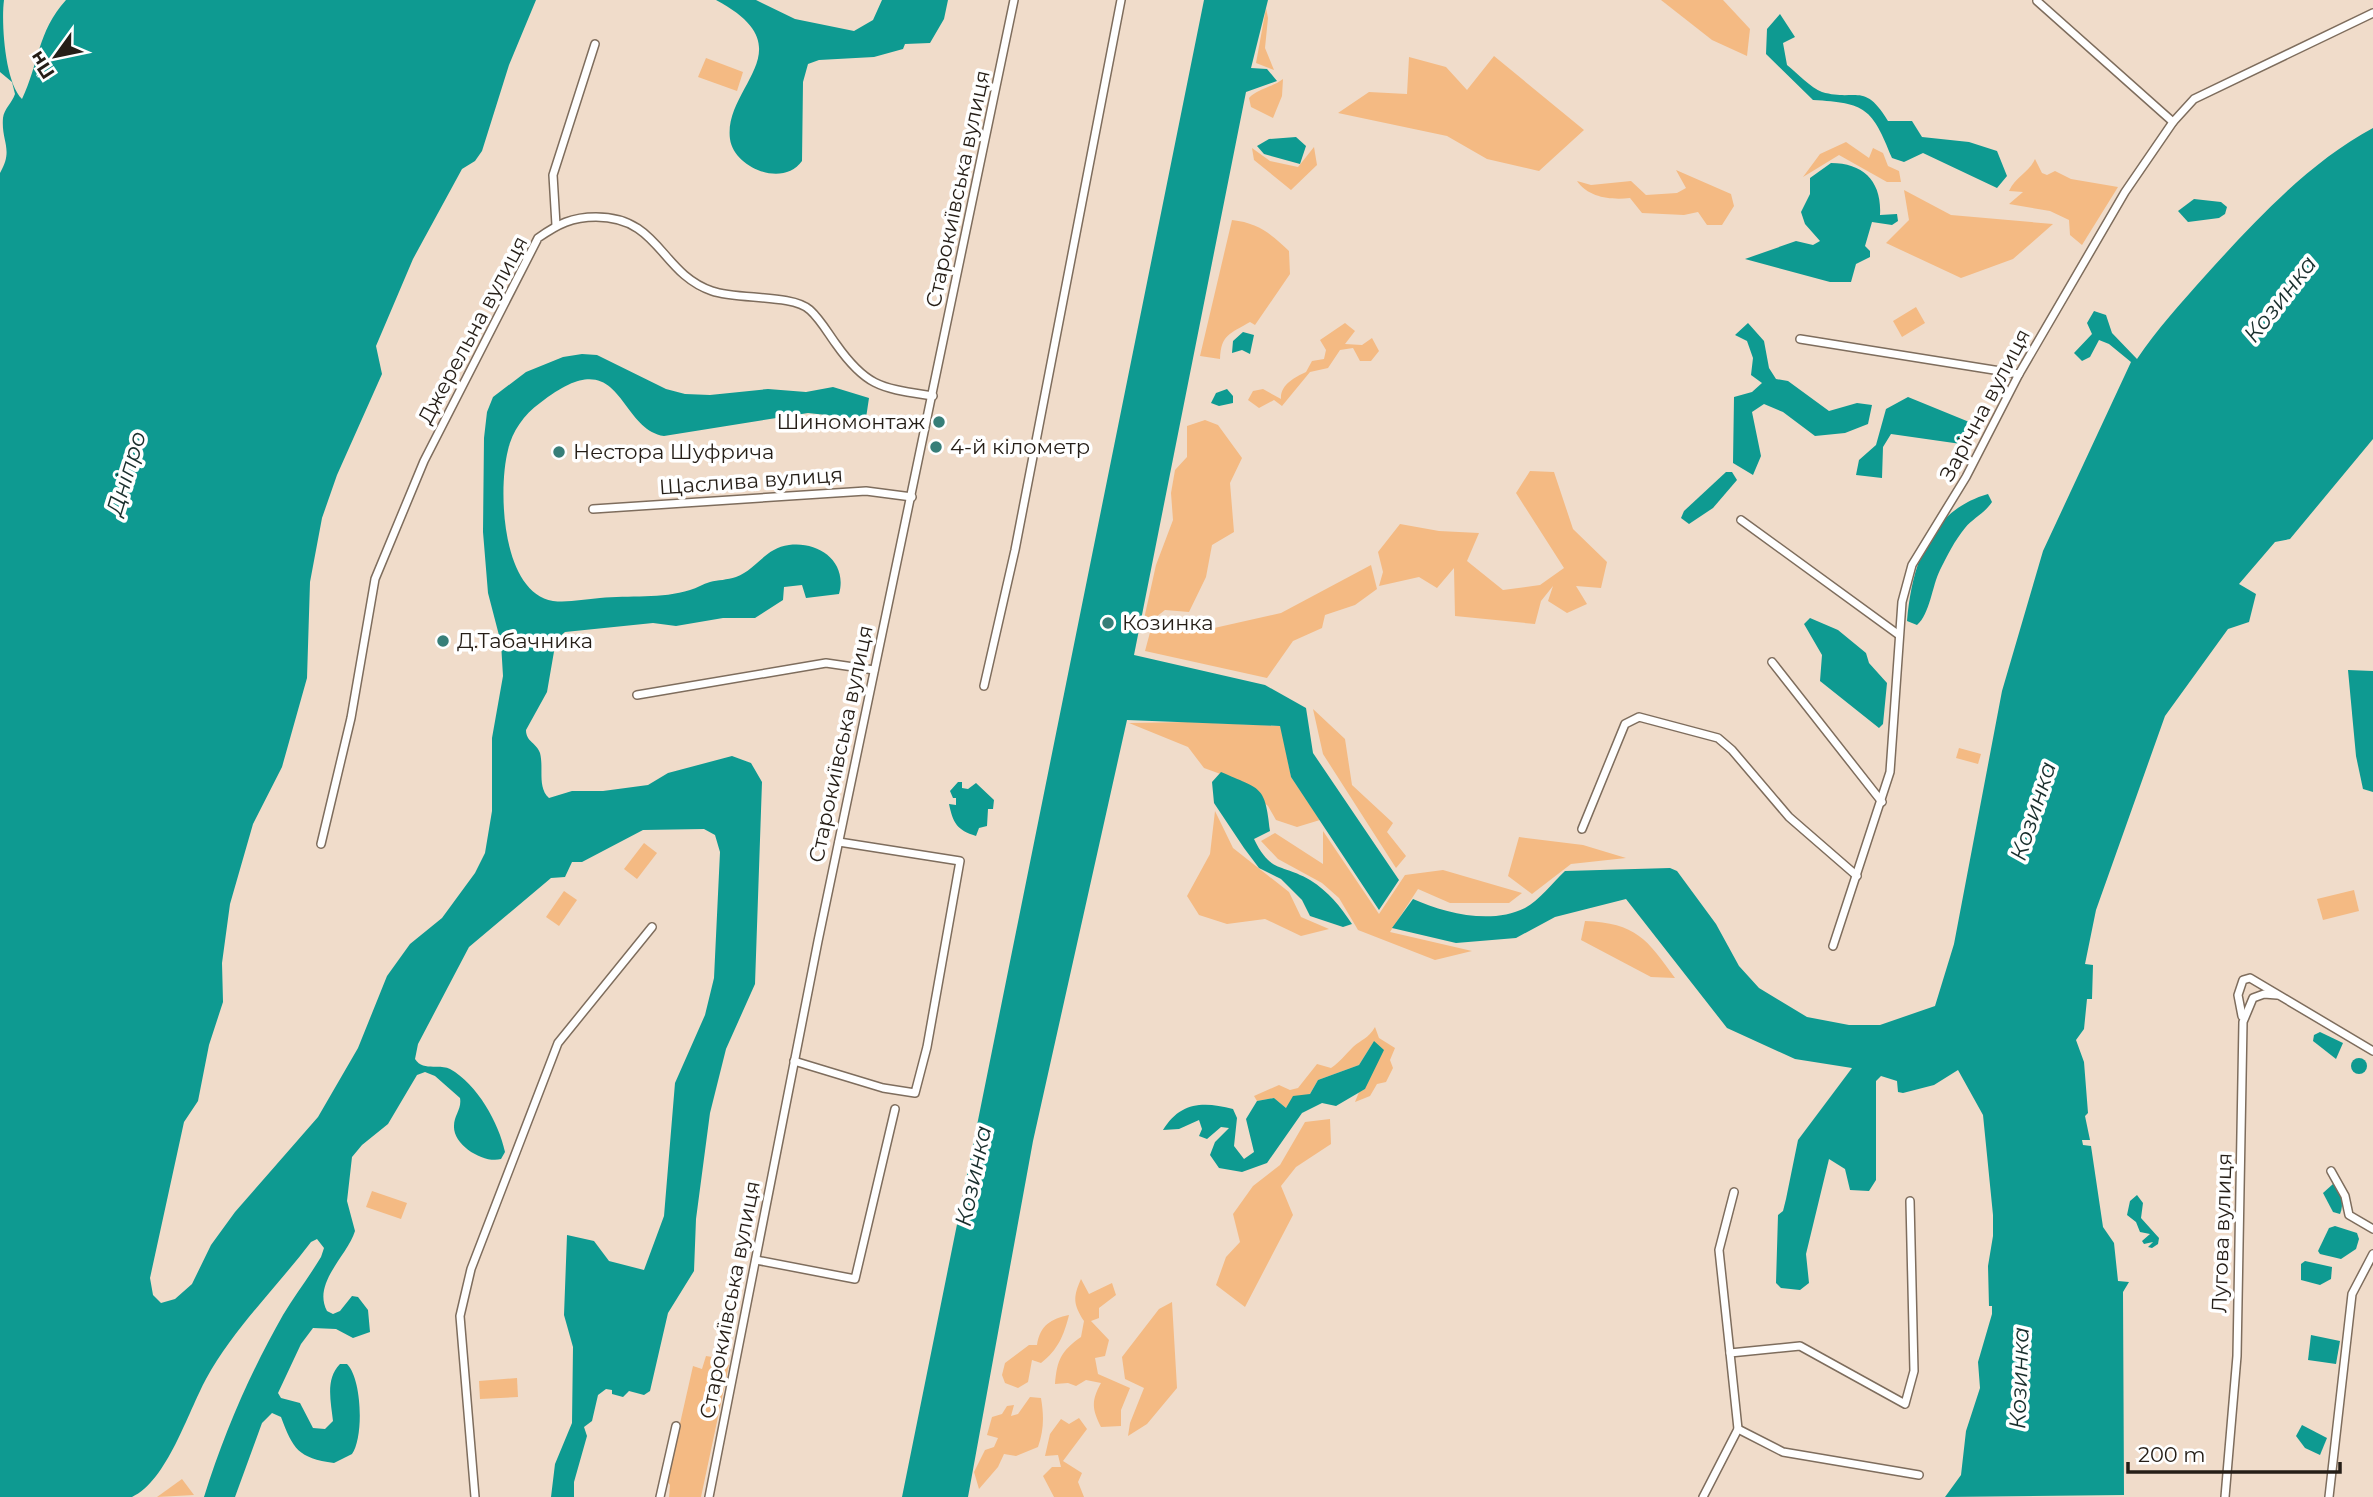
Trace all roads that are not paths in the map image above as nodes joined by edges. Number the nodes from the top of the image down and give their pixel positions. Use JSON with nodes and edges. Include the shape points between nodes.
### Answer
{"nodes":[{"id":1,"x":1014,"y":0,"type":"edge"},
{"id":2,"x":1121,"y":0,"type":"edge"},
{"id":3,"x":2037,"y":1,"type":"edge"},
{"id":4,"x":2373,"y":13,"type":"edge"},
{"id":5,"x":595,"y":44,"type":"dead end"},
{"id":6,"x":2172,"y":122,"type":"junction"},
{"id":7,"x":556,"y":225,"type":"junction"},
{"id":8,"x":1800,"y":339,"type":"dead end"},
{"id":9,"x":2019,"y":374,"type":"junction"},
{"id":10,"x":933,"y":396,"type":"junction"},
{"id":11,"x":912,"y":497,"type":"junction"},
{"id":12,"x":593,"y":509,"type":"dead end"},
{"id":13,"x":1741,"y":520,"type":"dead end"},
{"id":14,"x":1899,"y":635,"type":"junction"},
{"id":15,"x":1772,"y":662,"type":"dead end"},
{"id":16,"x":874,"y":670,"type":"junction"},
{"id":17,"x":984,"y":685,"type":"dead end"},
{"id":18,"x":637,"y":695,"type":"dead end"},
{"id":19,"x":1882,"y":802,"type":"junction"},
{"id":20,"x":1582,"y":829,"type":"dead end"},
{"id":21,"x":839,"y":842,"type":"junction"},
{"id":22,"x":321,"y":844,"type":"dead end"},
{"id":23,"x":1857,"y":876,"type":"junction"},
{"id":24,"x":652,"y":927,"type":"dead end"},
{"id":25,"x":1833,"y":946,"type":"dead end"},
{"id":26,"x":2277,"y":995,"type":"junction"},
{"id":27,"x":2243,"y":1022,"type":"junction"},
{"id":28,"x":2373,"y":1051,"type":"edge"},
{"id":29,"x":794,"y":1061,"type":"junction"},
{"id":30,"x":895,"y":1109,"type":"dead end"},
{"id":31,"x":2331,"y":1171,"type":"dead end"},
{"id":32,"x":1734,"y":1192,"type":"dead end"},
{"id":33,"x":1910,"y":1201,"type":"dead end"},
{"id":34,"x":2373,"y":1229,"type":"edge"},
{"id":35,"x":2373,"y":1254,"type":"edge"},
{"id":36,"x":756,"y":1260,"type":"junction"},
{"id":37,"x":1730,"y":1353,"type":"junction"},
{"id":38,"x":676,"y":1426,"type":"dead end"},
{"id":39,"x":1738,"y":1429,"type":"junction"},
{"id":40,"x":1919,"y":1475,"type":"dead end"},
{"id":41,"x":475,"y":1497,"type":"edge"},
{"id":42,"x":660,"y":1497,"type":"edge"},
{"id":43,"x":709,"y":1497,"type":"edge"},
{"id":44,"x":1703,"y":1497,"type":"edge"},
{"id":45,"x":2225,"y":1497,"type":"edge"},
{"id":46,"x":2329,"y":1497,"type":"edge"}],
"edges":[{"from":1,"to":10,"type":"street","name":"Старокиївська вулиця"},
{"from":2,"to":17,"type":"street","via":[[1015,550]]},
{"from":3,"to":6,"type":"street"},
{"from":4,"to":6,"type":"street","name":"Зарічна вулиця","via":[[2194,99]]},
{"from":5,"to":7,"type":"street","via":[[553,174]]},
{"from":6,"to":9,"type":"street","name":"Зарічна вулиця","via":[[2125,192]]},
{"from":7,"to":10,"type":"street","name":"Джерельна вулиця","via":[[576,217],[618,217],[639,227],[692,282],[733,297],[799,303],[810,309],[861,374],[877,386]]},
{"from":7,"to":22,"type":"street","name":"Джерельна вулиця","via":[[538,238],[467,374],[424,461],[375,579],[351,718]]},
{"from":8,"to":9,"type":"street"},
{"from":9,"to":14,"type":"street","name":"Зарічна вулиця","via":[[1961,486],[1920,548],[1908,578]]},
{"from":10,"to":11,"type":"street","name":"Старокиївська вулиця"},
{"from":11,"to":12,"type":"street","name":"Щаслива вулиця","via":[[866,491]]},
{"from":11,"to":16,"type":"street","name":"Старокиївська вулиця"},
{"from":13,"to":14,"type":"street"},
{"from":14,"to":19,"type":"street","name":"Зарічна вулиця","via":[[1894,740]]},
{"from":15,"to":19,"type":"street"},
{"from":16,"to":18,"type":"street","via":[[827,663]]},
{"from":16,"to":21,"type":"street","name":"Старокиївська вулиця"},
{"from":19,"to":23,"type":"street","name":"Зарічна вулиця"},
{"from":20,"to":23,"type":"street","via":[[1625,724],[1639,717],[1718,738],[1789,817]]},
{"from":21,"to":29,"type":"street","name":"Старокиївська вулиця"},
{"from":21,"to":29,"type":"street","via":[[960,861],[927,1047],[915,1093]]},
{"from":23,"to":25,"type":"street","name":"Зарічна вулиця"},
{"from":24,"to":41,"type":"street","via":[[558,1043],[471,1269],[460,1316]]},
{"from":26,"to":27,"type":"street","via":[[2253,998]]},
{"from":26,"to":27,"type":"street","name":"Лугова вулиця","via":[[2252,979],[2243,980],[2238,995]]},
{"from":26,"to":28,"type":"street"},
{"from":27,"to":45,"type":"street","name":"Лугова вулиця","via":[[2237,1356]]},
{"from":29,"to":36,"type":"street","name":"Старокиївська вулиця"},
{"from":30,"to":36,"type":"street","via":[[855,1279]]},
{"from":31,"to":34,"type":"street","via":[[2346,1196],[2349,1214]]},
{"from":32,"to":37,"type":"street","via":[[1718,1250]]},
{"from":33,"to":37,"type":"street","via":[[1914,1371],[1905,1404],[1800,1346]]},
{"from":35,"to":46,"type":"street","via":[[2351,1294]]},
{"from":36,"to":43,"type":"street","name":"Старокиївська вулиця"},
{"from":37,"to":39,"type":"street"},
{"from":38,"to":42,"type":"street","name":"Старокиївська вулиця"},
{"from":39,"to":40,"type":"street","via":[[1783,1452]]},
{"from":39,"to":44,"type":"street"}]}
